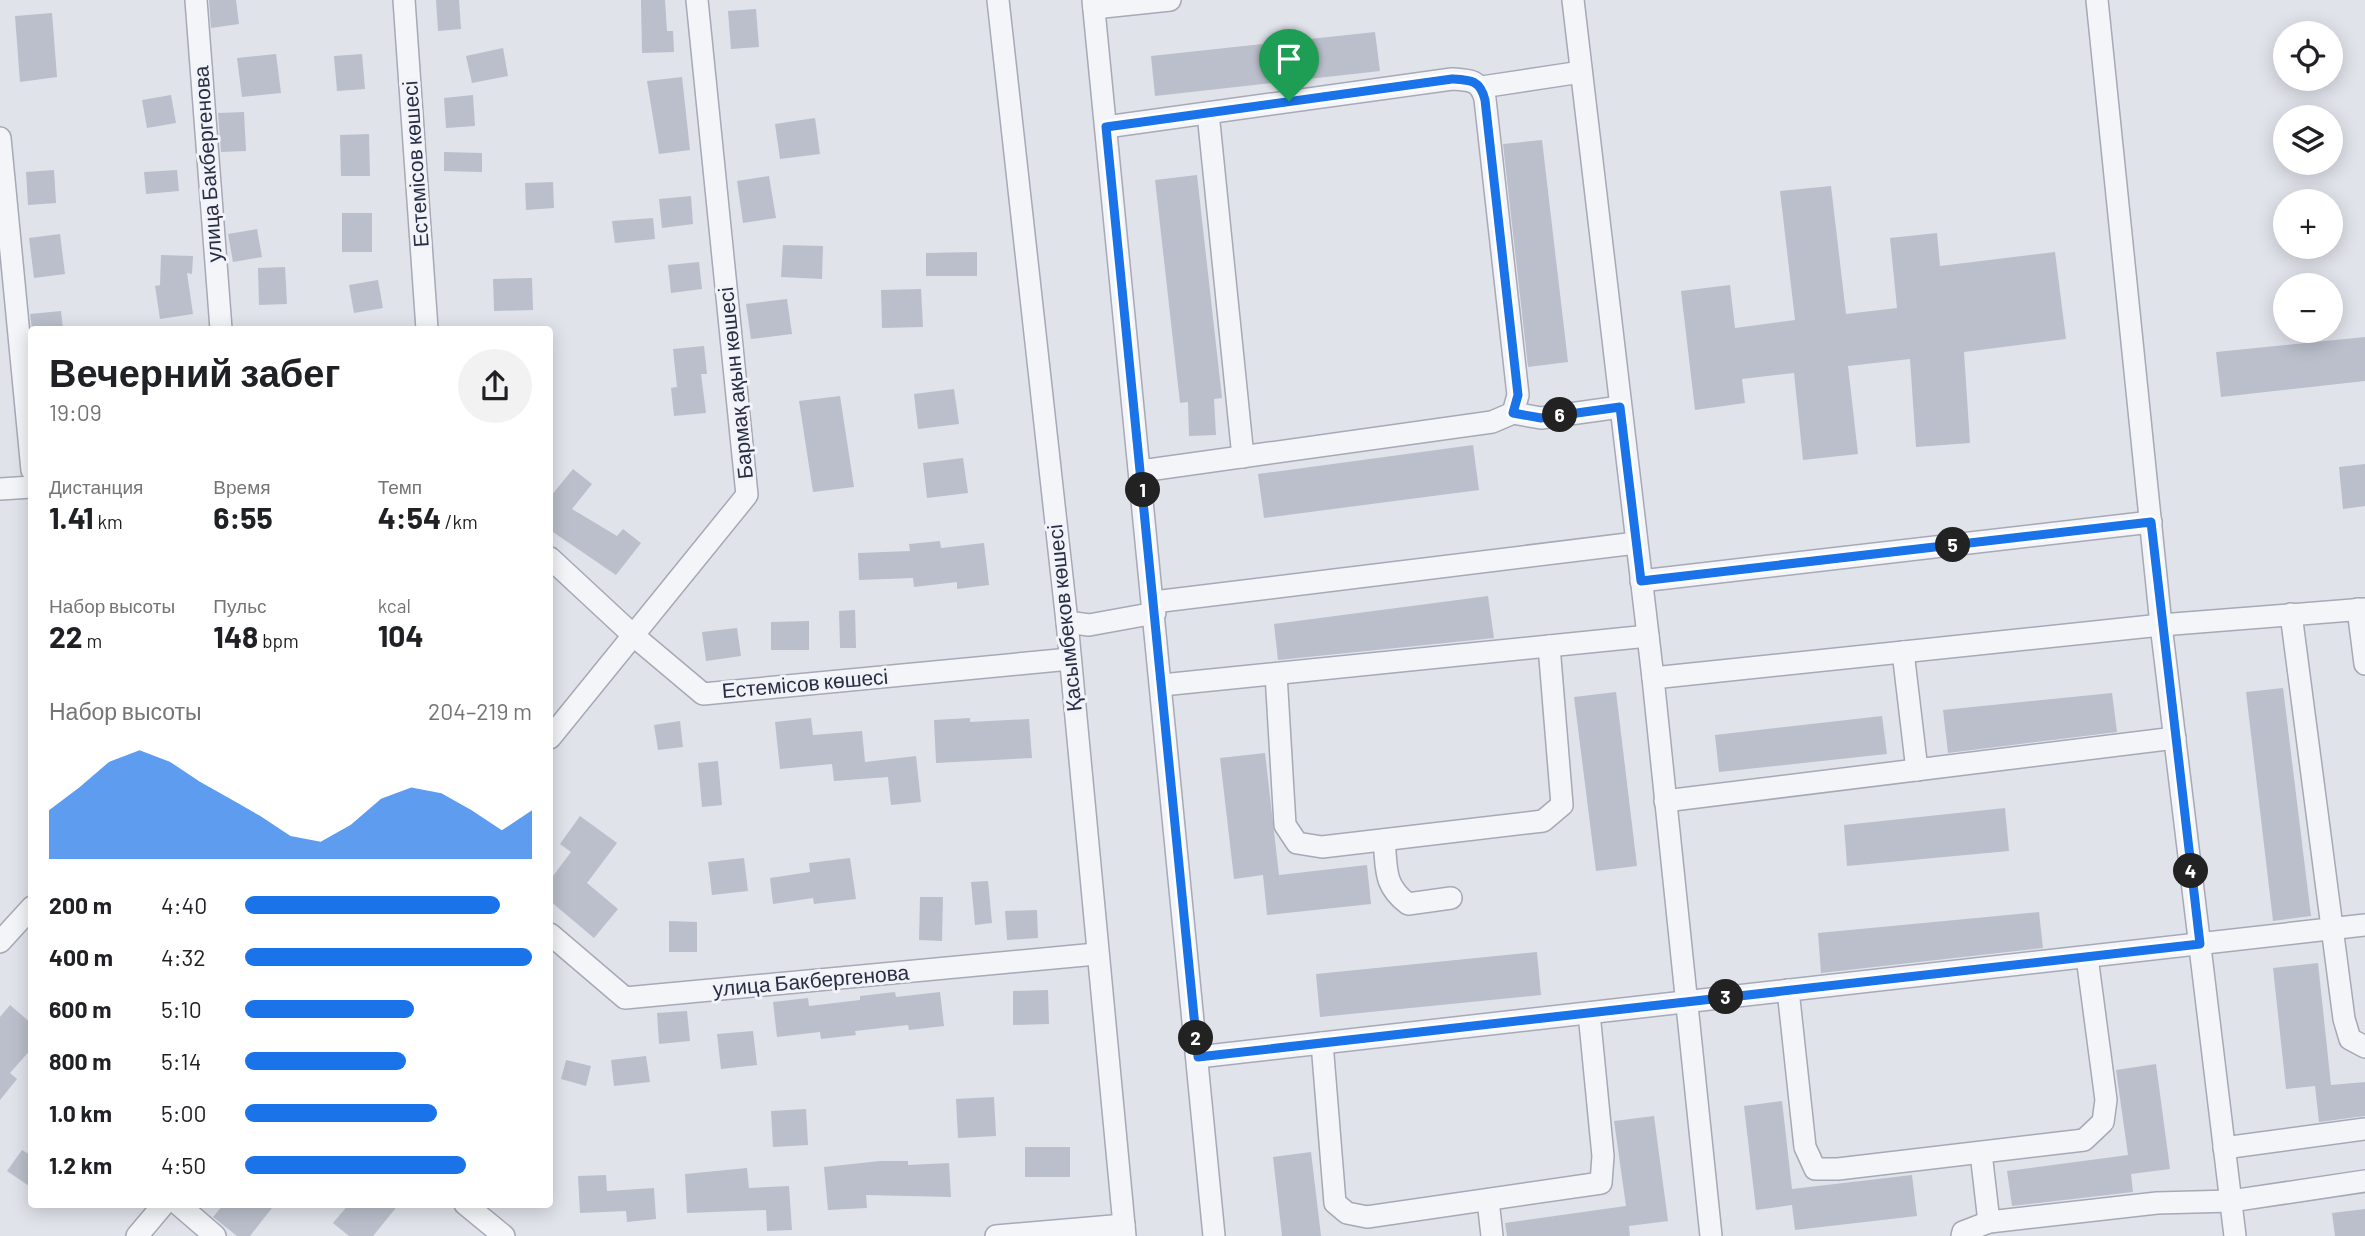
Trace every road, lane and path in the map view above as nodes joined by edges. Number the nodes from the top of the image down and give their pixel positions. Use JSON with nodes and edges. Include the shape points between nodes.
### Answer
{"nodes":[{"id":1,"x":196,"y":0,"type":"edge"},
{"id":2,"x":404,"y":0,"type":"edge"},
{"id":3,"x":697,"y":0,"type":"edge"},
{"id":4,"x":998,"y":0,"type":"edge"},
{"id":5,"x":1170,"y":0,"type":"edge"},
{"id":6,"x":1573,"y":0,"type":"edge"},
{"id":7,"x":2097,"y":0,"type":"edge"},
{"id":8,"x":1094,"y":4,"type":"edge"},
{"id":9,"x":1581,"y":72,"type":"junction"},
{"id":10,"x":1482,"y":87,"type":"junction"},
{"id":11,"x":1208,"y":113,"type":"junction"},
{"id":12,"x":1106,"y":127,"type":"junction"},
{"id":13,"x":0,"y":138,"type":"edge"},
{"id":14,"x":221,"y":326,"type":"edge"},
{"id":15,"x":427,"y":326,"type":"edge"},
{"id":16,"x":1620,"y":407,"type":"junction"},
{"id":17,"x":1513,"y":413,"type":"junction"},
{"id":18,"x":28,"y":428,"type":"edge"},
{"id":19,"x":1243,"y":457,"type":"junction"},
{"id":20,"x":1141,"y":471,"type":"junction"},
{"id":21,"x":28,"y":487,"type":"edge"},
{"id":22,"x":0,"y":489,"type":"edge"},
{"id":23,"x":2151,"y":522,"type":"junction"},
{"id":24,"x":1636,"y":543,"type":"junction"},
{"id":25,"x":553,"y":561,"type":"edge"},
{"id":26,"x":1641,"y":581,"type":"junction"},
{"id":27,"x":1155,"y":608,"type":"junction"},
{"id":28,"x":2362,"y":609,"type":"edge"},
{"id":29,"x":2291,"y":614,"type":"junction"},
{"id":30,"x":1067,"y":622,"type":"junction"},
{"id":31,"x":2161,"y":625,"type":"junction"},
{"id":32,"x":634,"y":636,"type":"junction"},
{"id":33,"x":1648,"y":636,"type":"junction"},
{"id":34,"x":1549,"y":646,"type":"junction"},
{"id":35,"x":1903,"y":652,"type":"junction"},
{"id":36,"x":1070,"y":659,"type":"junction"},
{"id":37,"x":2365,"y":664,"type":"edge"},
{"id":38,"x":1276,"y":674,"type":"junction"},
{"id":39,"x":1653,"y":678,"type":"junction"},
{"id":40,"x":1162,"y":685,"type":"junction"},
{"id":41,"x":553,"y":734,"type":"edge"},
{"id":42,"x":2175,"y":738,"type":"junction"},
{"id":43,"x":1917,"y":770,"type":"junction"},
{"id":44,"x":1665,"y":801,"type":"junction"},
{"id":45,"x":1384,"y":840,"type":"junction"},
{"id":46,"x":1451,"y":898,"type":"dead end"},
{"id":47,"x":28,"y":910,"type":"edge"},
{"id":48,"x":2365,"y":925,"type":"edge"},
{"id":49,"x":2332,"y":929,"type":"junction"},
{"id":50,"x":553,"y":937,"type":"edge"},
{"id":51,"x":0,"y":942,"type":"edge"},
{"id":52,"x":2200,"y":944,"type":"junction"},
{"id":53,"x":1096,"y":954,"type":"junction"},
{"id":54,"x":2087,"y":957,"type":"junction"},
{"id":55,"x":1788,"y":990,"type":"junction"},
{"id":56,"x":1686,"y":1002,"type":"junction"},
{"id":57,"x":1589,"y":1013,"type":"junction"},
{"id":58,"x":1322,"y":1043,"type":"junction"},
{"id":59,"x":2365,"y":1047,"type":"edge"},
{"id":60,"x":1198,"y":1057,"type":"junction"},
{"id":61,"x":2365,"y":1129,"type":"edge"},
{"id":62,"x":2224,"y":1148,"type":"junction"},
{"id":63,"x":1981,"y":1153,"type":"junction"},
{"id":64,"x":2365,"y":1181,"type":"edge"},
{"id":65,"x":1488,"y":1200,"type":"junction"},
{"id":66,"x":2231,"y":1201,"type":"junction"},
{"id":67,"x":161,"y":1208,"type":"edge"},
{"id":68,"x":183,"y":1208,"type":"edge"},
{"id":69,"x":470,"y":1208,"type":"edge"},
{"id":70,"x":1989,"y":1222,"type":"junction"},
{"id":71,"x":1124,"y":1231,"type":"edge"},
{"id":72,"x":137,"y":1236,"type":"edge"},
{"id":73,"x":215,"y":1236,"type":"edge"},
{"id":74,"x":504,"y":1236,"type":"edge"},
{"id":75,"x":996,"y":1236,"type":"edge"},
{"id":76,"x":1214,"y":1236,"type":"edge"},
{"id":77,"x":1492,"y":1236,"type":"edge"},
{"id":78,"x":1711,"y":1236,"type":"edge"},
{"id":79,"x":1962,"y":1236,"type":"edge"},
{"id":80,"x":2235,"y":1236,"type":"edge"}],
"edges":[{"from":1,"to":14,"type":"street","name":"улица Бакбергенова"},
{"from":2,"to":15,"type":"street","name":"Естемісов көшесі"},
{"from":3,"to":32,"type":"street","name":"Бармақ ақын көшесі","via":[[747,495]]},
{"from":4,"to":30,"type":"street","name":"Қасымбеков көшесі"},
{"from":5,"to":8,"type":"street"},
{"from":6,"to":9,"type":"street"},
{"from":7,"to":23,"type":"street"},
{"from":8,"to":12,"type":"street"},
{"from":9,"to":10,"type":"street"},
{"from":9,"to":16,"type":"street"},
{"from":10,"to":11,"type":"street","via":[[1473,80],[1452,79]]},
{"from":10,"to":17,"type":"street","via":[[1518,395]]},
{"from":11,"to":12,"type":"street"},
{"from":11,"to":19,"type":"street"},
{"from":12,"to":20,"type":"street"},
{"from":13,"to":18,"type":"street"},
{"from":16,"to":17,"type":"street","via":[[1541,418]]},
{"from":16,"to":24,"type":"street"},
{"from":17,"to":19,"type":"street","via":[[1492,422]]},
{"from":19,"to":20,"type":"street"},
{"from":20,"to":27,"type":"street"},
{"from":21,"to":22,"type":"street"},
{"from":23,"to":26,"type":"street"},
{"from":23,"to":31,"type":"street"},
{"from":24,"to":26,"type":"street"},
{"from":24,"to":27,"type":"street"},
{"from":25,"to":32,"type":"street","name":"Естемісов көшесі"},
{"from":26,"to":33,"type":"street"},
{"from":27,"to":30,"type":"street","via":[[1089,625]]},
{"from":27,"to":40,"type":"street"},
{"from":28,"to":29,"type":"street"},
{"from":28,"to":37,"type":"street"},
{"from":29,"to":31,"type":"street"},
{"from":29,"to":49,"type":"street"},
{"from":30,"to":36,"type":"street","name":"Қасымбеков көшесі"},
{"from":31,"to":35,"type":"street"},
{"from":31,"to":42,"type":"street"},
{"from":32,"to":36,"type":"street","name":"Естемісов көшесі","via":[[703,694]]},
{"from":32,"to":41,"type":"street","name":"Бармақ ақын көшесі"},
{"from":33,"to":34,"type":"street"},
{"from":33,"to":39,"type":"street"},
{"from":34,"to":38,"type":"street"},
{"from":34,"to":45,"type":"street","via":[[1562,805],[1543,821]]},
{"from":35,"to":39,"type":"street"},
{"from":35,"to":43,"type":"street"},
{"from":36,"to":53,"type":"street","name":"Қасымбеков көшесі"},
{"from":38,"to":40,"type":"street"},
{"from":38,"to":45,"type":"street","via":[[1285,825],[1297,843],[1322,847]]},
{"from":39,"to":44,"type":"street"},
{"from":40,"to":60,"type":"street"},
{"from":42,"to":43,"type":"street"},
{"from":42,"to":52,"type":"street"},
{"from":43,"to":44,"type":"street"},
{"from":44,"to":56,"type":"street"},
{"from":45,"to":46,"type":"street","via":[[1389,886],[1396,895],[1408,904]]},
{"from":47,"to":51,"type":"street"},
{"from":48,"to":49,"type":"street"},
{"from":49,"to":52,"type":"street"},
{"from":49,"to":59,"type":"street","via":[[2344,1019],[2350,1039]]},
{"from":50,"to":53,"type":"street","name":"улица Бакбергенова","via":[[625,998]]},
{"from":52,"to":54,"type":"street"},
{"from":52,"to":62,"type":"street"},
{"from":53,"to":71,"type":"street","name":"Қасымбеков көшесі"},
{"from":54,"to":55,"type":"street"},
{"from":54,"to":63,"type":"street","via":[[2106,1100],[2103,1122],[2084,1140]]},
{"from":55,"to":56,"type":"street"},
{"from":55,"to":63,"type":"street","via":[[1805,1147],[1815,1169]]},
{"from":56,"to":57,"type":"street"},
{"from":56,"to":78,"type":"street"},
{"from":57,"to":58,"type":"street"},
{"from":57,"to":65,"type":"street","via":[[1603,1156],[1601,1183]]},
{"from":58,"to":60,"type":"street"},
{"from":58,"to":65,"type":"street","via":[[1335,1203],[1346,1213],[1367,1216]]},
{"from":60,"to":76,"type":"street"},
{"from":61,"to":62,"type":"street"},
{"from":62,"to":66,"type":"street"},
{"from":63,"to":70,"type":"street"},
{"from":64,"to":66,"type":"street"},
{"from":65,"to":77,"type":"street"},
{"from":66,"to":70,"type":"street","via":[[2157,1203]]},
{"from":66,"to":80,"type":"street"},
{"from":67,"to":72,"type":"street"},
{"from":68,"to":73,"type":"street"},
{"from":69,"to":74,"type":"street"},
{"from":70,"to":79,"type":"street"},
{"from":71,"to":75,"type":"street"}]}
